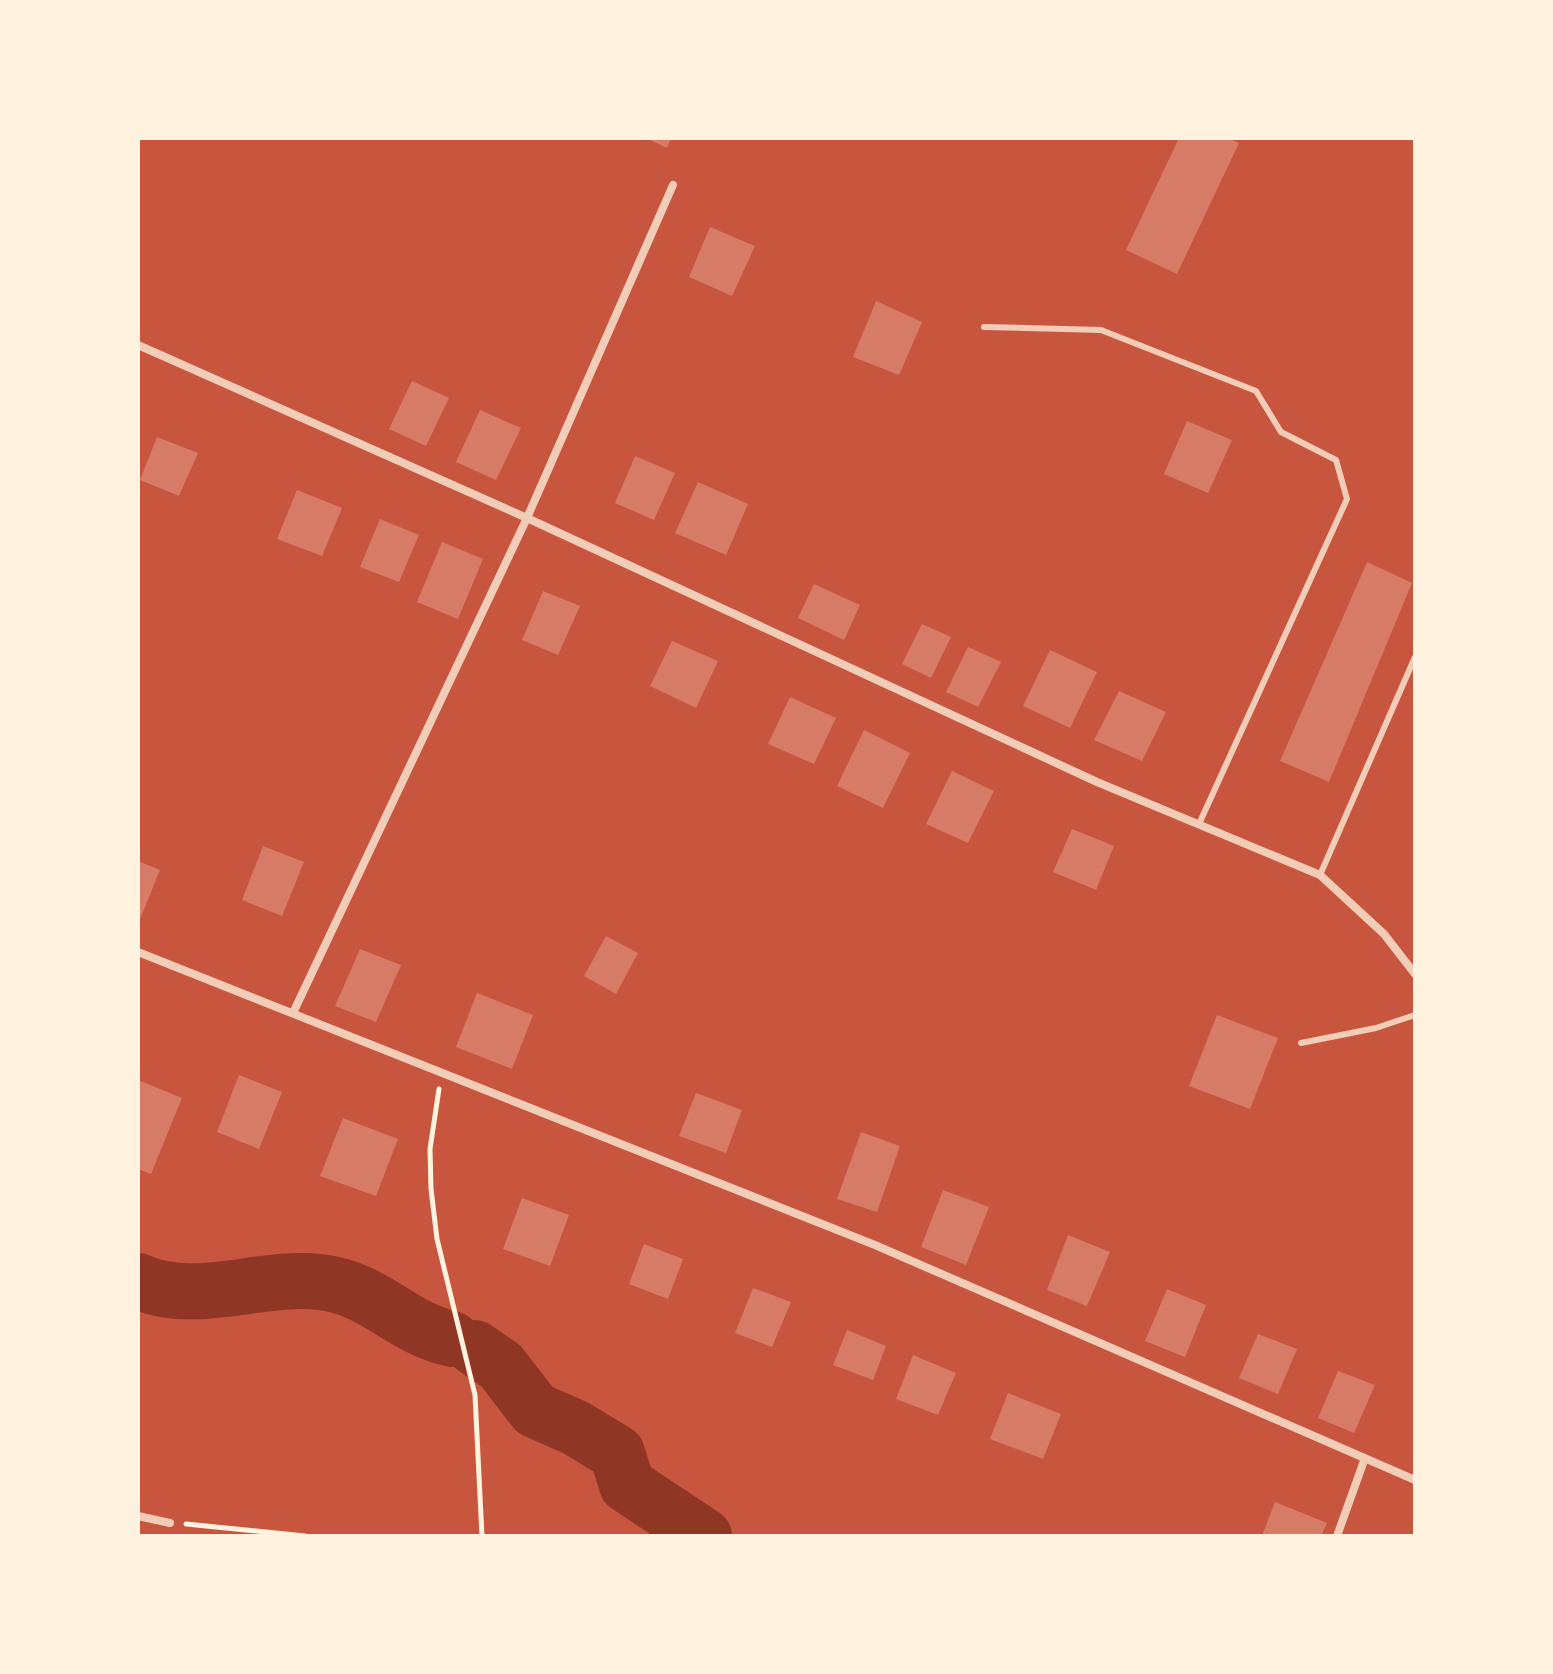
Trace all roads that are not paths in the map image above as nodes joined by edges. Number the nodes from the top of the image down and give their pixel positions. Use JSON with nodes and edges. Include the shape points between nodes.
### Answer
{"nodes":[{"id":1,"x":673,"y":185,"type":"dead end"},
{"id":2,"x":984,"y":327,"type":"dead end"},
{"id":3,"x":138,"y":345,"type":"edge"},
{"id":4,"x":527,"y":518,"type":"junction"},
{"id":5,"x":1415,"y":657,"type":"edge"},
{"id":6,"x":1199,"y":824,"type":"junction"},
{"id":7,"x":1320,"y":875,"type":"junction"},
{"id":8,"x":138,"y":952,"type":"edge"},
{"id":9,"x":1415,"y":974,"type":"edge"},
{"id":10,"x":293,"y":1013,"type":"junction"},
{"id":11,"x":1415,"y":1015,"type":"edge"},
{"id":12,"x":1301,"y":1043,"type":"dead end"},
{"id":13,"x":1365,"y":1458,"type":"junction"},
{"id":14,"x":1415,"y":1480,"type":"edge"},
{"id":15,"x":138,"y":1516,"type":"edge"},
{"id":16,"x":170,"y":1523,"type":"road end"},
{"id":17,"x":1337,"y":1536,"type":"edge"}],
"edges":[{"from":1,"to":4,"type":"street"},
{"from":2,"to":6,"type":"lane","via":[[1101,330],[1256,391],[1281,432],[1336,460],[1347,499]]},
{"from":3,"to":4,"type":"street"},
{"from":4,"to":6,"type":"street","via":[[1097,782]]},
{"from":4,"to":10,"type":"street"},
{"from":5,"to":7,"type":"lane"},
{"from":6,"to":7,"type":"street"},
{"from":7,"to":9,"type":"street","via":[[1384,934]]},
{"from":8,"to":10,"type":"street"},
{"from":10,"to":13,"type":"street","via":[[875,1245]]},
{"from":11,"to":12,"type":"lane"},
{"from":13,"to":14,"type":"street"},
{"from":13,"to":17,"type":"street"},
{"from":15,"to":16,"type":"street"}]}
